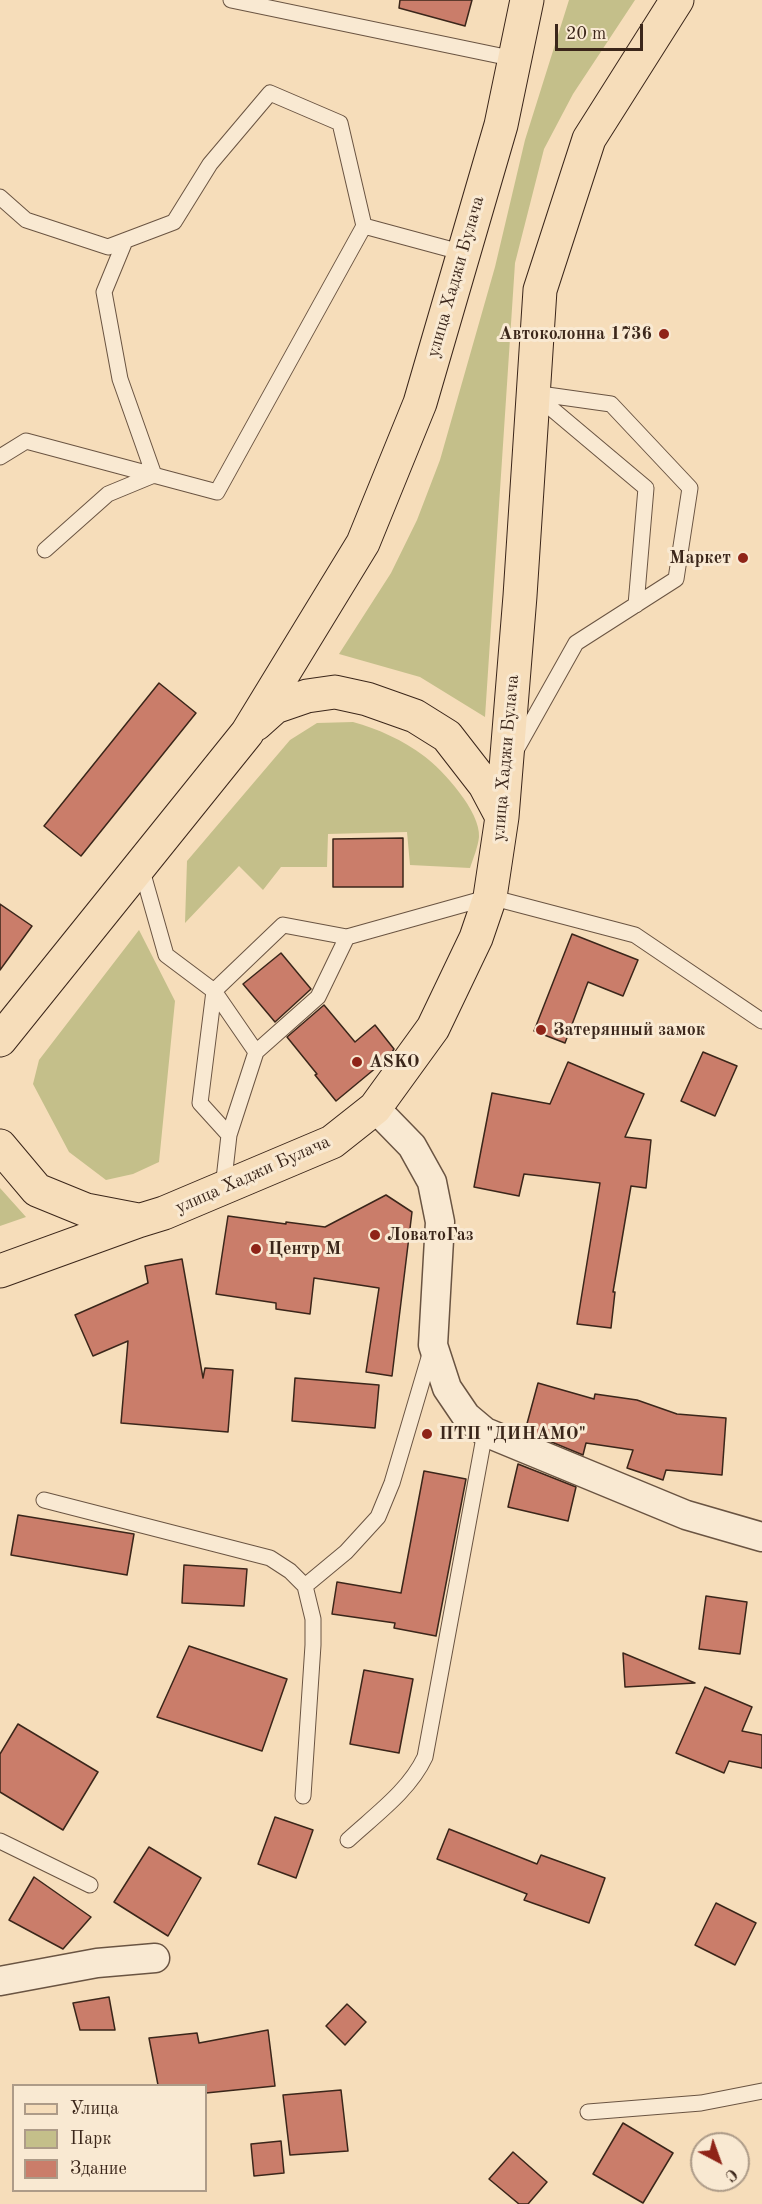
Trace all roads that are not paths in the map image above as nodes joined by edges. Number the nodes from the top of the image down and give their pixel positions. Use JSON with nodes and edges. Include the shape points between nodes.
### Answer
{"nodes":[{"id":1,"x":231,"y":0,"type":"edge"},
{"id":2,"x":527,"y":0,"type":"edge"},
{"id":3,"x":677,"y":0,"type":"edge"},
{"id":4,"x":515,"y":59,"type":"junction"},
{"id":5,"x":0,"y":197,"type":"edge"},
{"id":6,"x":364,"y":226,"type":"junction"},
{"id":7,"x":125,"y":241,"type":"junction"},
{"id":8,"x":464,"y":253,"type":"junction"},
{"id":9,"x":533,"y":393,"type":"junction"},
{"id":10,"x":0,"y":457,"type":"edge"},
{"id":11,"x":154,"y":475,"type":"junction"},
{"id":12,"x":45,"y":550,"type":"dead end"},
{"id":13,"x":636,"y":605,"type":"junction"},
{"id":14,"x":247,"y":733,"type":"junction"},
{"id":15,"x":506,"y":768,"type":"junction"},
{"id":16,"x":502,"y":817,"type":"junction"},
{"id":17,"x":140,"y":864,"type":"junction"},
{"id":18,"x":490,"y":897,"type":"junction"},
{"id":19,"x":347,"y":937,"type":"junction"},
{"id":20,"x":214,"y":991,"type":"junction"},
{"id":21,"x":762,"y":1021,"type":"edge"},
{"id":22,"x":0,"y":1040,"type":"edge"},
{"id":23,"x":256,"y":1052,"type":"junction"},
{"id":24,"x":375,"y":1108,"type":"junction"},
{"id":25,"x":229,"y":1135,"type":"junction"},
{"id":26,"x":0,"y":1146,"type":"edge"},
{"id":27,"x":223,"y":1189,"type":"junction"},
{"id":28,"x":138,"y":1221,"type":"junction"},
{"id":29,"x":0,"y":1271,"type":"edge"},
{"id":30,"x":433,"y":1345,"type":"junction"},
{"id":31,"x":485,"y":1432,"type":"junction"},
{"id":32,"x":44,"y":1500,"type":"dead end"},
{"id":33,"x":762,"y":1537,"type":"edge"},
{"id":34,"x":305,"y":1586,"type":"junction"},
{"id":35,"x":303,"y":1796,"type":"dead end"},
{"id":36,"x":0,"y":1840,"type":"edge"},
{"id":37,"x":348,"y":1840,"type":"dead end"},
{"id":38,"x":90,"y":1885,"type":"dead end"},
{"id":39,"x":155,"y":1958,"type":"dead end"},
{"id":40,"x":0,"y":1980,"type":"edge"},
{"id":41,"x":762,"y":2091,"type":"edge"},
{"id":42,"x":588,"y":2112,"type":"dead end"}],
"edges":[{"from":1,"to":4,"type":"lane"},
{"from":2,"to":4,"type":"main road","name":"улица Хаджи Булача"},
{"from":3,"to":9,"type":"main road","name":"улица Хаджи Булача","via":[[589,139],[540,290]]},
{"from":4,"to":8,"type":"main road","name":"улица Хаджи Булача","via":[[501,125]]},
{"from":5,"to":7,"type":"lane","via":[[26,220],[108,247]]},
{"from":6,"to":7,"type":"lane","via":[[340,123],[270,93],[210,164],[174,222]]},
{"from":6,"to":8,"type":"lane"},
{"from":6,"to":11,"type":"lane","via":[[217,492]]},
{"from":7,"to":11,"type":"lane","via":[[104,292],[120,379]]},
{"from":8,"to":14,"type":"main road","name":"улица Хаджи Булача","via":[[420,403],[363,543]]},
{"from":9,"to":13,"type":"lane","via":[[645,488]]},
{"from":9,"to":13,"type":"lane","via":[[611,404],[690,488],[676,579]]},
{"from":9,"to":15,"type":"main road","name":"улица Хаджи Булача"},
{"from":10,"to":11,"type":"lane","via":[[26,441]]},
{"from":11,"to":12,"type":"lane","via":[[108,494]]},
{"from":13,"to":15,"type":"lane","via":[[576,643]]},
{"from":14,"to":16,"type":"main road","via":[[275,707],[307,696],[335,692],[367,699],[415,716],[447,736],[485,785]]},
{"from":14,"to":17,"type":"main road","name":"улица Хаджи Булача"},
{"from":15,"to":16,"type":"main road","name":"улица Хаджи Булача"},
{"from":16,"to":18,"type":"main road","name":"улица Хаджи Булача"},
{"from":17,"to":20,"type":"lane","via":[[166,955]]},
{"from":17,"to":22,"type":"main road","name":"улица Хаджи Булача"},
{"from":18,"to":19,"type":"lane"},
{"from":18,"to":21,"type":"lane","via":[[635,935]]},
{"from":18,"to":24,"type":"main road","name":"улица Хаджи Булача","via":[[476,938],[433,1028]]},
{"from":19,"to":20,"type":"lane","via":[[283,924]]},
{"from":19,"to":23,"type":"lane","via":[[318,997]]},
{"from":20,"to":23,"type":"lane"},
{"from":20,"to":25,"type":"lane","via":[[200,1103]]},
{"from":23,"to":25,"type":"lane"},
{"from":24,"to":27,"type":"main road","name":"улица Хаджи Булача","via":[[332,1142]]},
{"from":24,"to":30,"type":"street","via":[[412,1146],[432,1182],[440,1222]]},
{"from":25,"to":27,"type":"lane"},
{"from":26,"to":28,"type":"main road","via":[[37,1190],[86,1210]]},
{"from":27,"to":28,"type":"main road","name":"улица Хаджи Булача"},
{"from":28,"to":29,"type":"main road","name":"улица Хаджи Булача"},
{"from":30,"to":31,"type":"street","via":[[447,1388],[466,1416]]},
{"from":30,"to":34,"type":"lane","via":[[392,1484],[378,1516],[346,1552]]},
{"from":31,"to":33,"type":"street","via":[[686,1515]]},
{"from":31,"to":37,"type":"lane","via":[[425,1758],[405,1786]]},
{"from":32,"to":34,"type":"lane","via":[[270,1558]]},
{"from":34,"to":35,"type":"lane","via":[[313,1619],[313,1645]]},
{"from":36,"to":38,"type":"lane"},
{"from":39,"to":40,"type":"street","via":[[97,1963]]},
{"from":41,"to":42,"type":"lane","via":[[700,2103]]}]}
